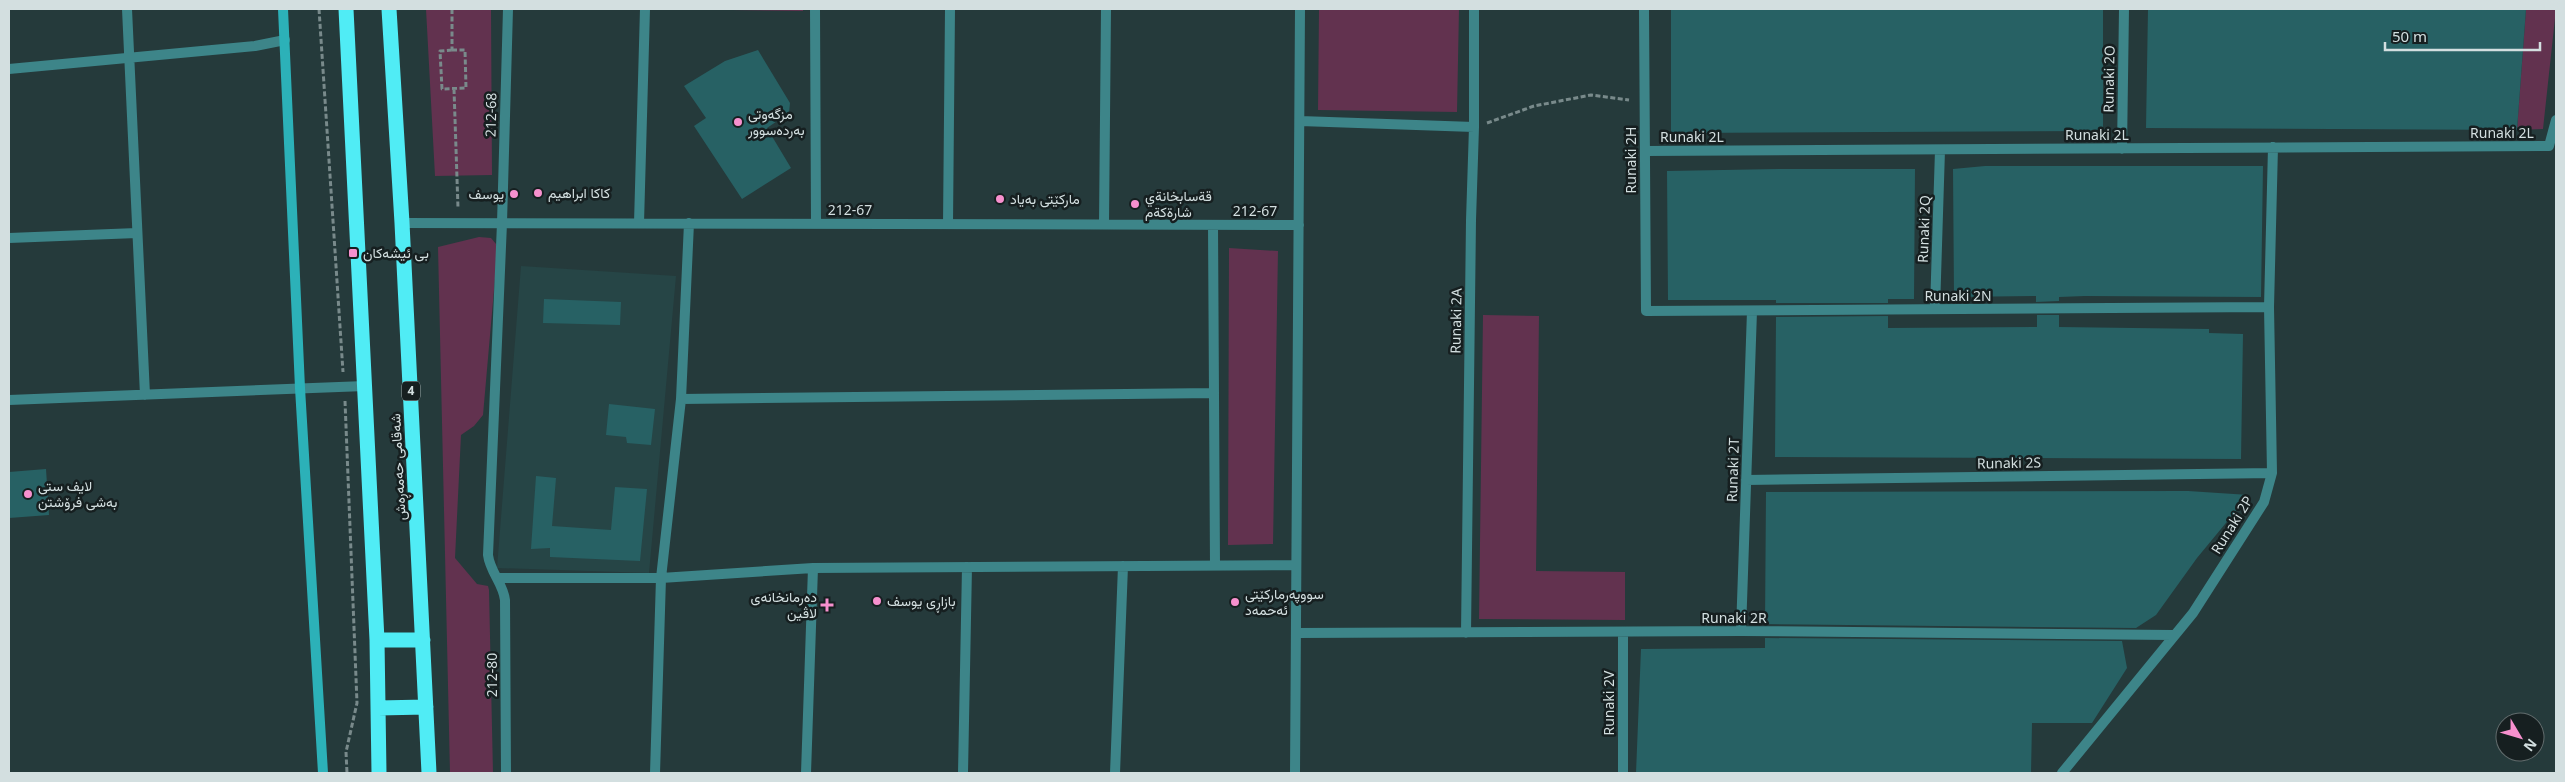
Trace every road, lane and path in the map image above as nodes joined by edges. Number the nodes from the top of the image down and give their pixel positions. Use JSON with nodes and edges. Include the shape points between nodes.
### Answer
{"nodes":[{"id":1,"x":127,"y":9,"type":"edge"},
{"id":2,"x":283,"y":9,"type":"edge"},
{"id":3,"x":346,"y":9,"type":"edge"},
{"id":4,"x":389,"y":9,"type":"edge"},
{"id":5,"x":452,"y":9,"type":"edge"},
{"id":6,"x":508,"y":9,"type":"edge"},
{"id":7,"x":645,"y":9,"type":"edge"},
{"id":8,"x":815,"y":9,"type":"edge"},
{"id":9,"x":950,"y":9,"type":"edge"},
{"id":10,"x":1106,"y":9,"type":"edge"},
{"id":11,"x":1300,"y":9,"type":"edge"},
{"id":12,"x":1474,"y":9,"type":"edge"},
{"id":13,"x":1644,"y":9,"type":"edge"},
{"id":14,"x":2124,"y":9,"type":"edge"},
{"id":15,"x":284,"y":40,"type":"junction"},
{"id":16,"x":452,"y":50,"type":"junction"},
{"id":17,"x":130,"y":58,"type":"junction"},
{"id":18,"x":9,"y":69,"type":"edge"},
{"id":19,"x":454,"y":89,"type":"junction"},
{"id":20,"x":1645,"y":102,"type":"junction"},
{"id":21,"x":2556,"y":120,"type":"edge"},
{"id":22,"x":1300,"y":121,"type":"junction"},
{"id":23,"x":1474,"y":127,"type":"junction"},
{"id":24,"x":2273,"y":147,"type":"junction"},
{"id":25,"x":2122,"y":149,"type":"junction"},
{"id":26,"x":1940,"y":150,"type":"junction"},
{"id":27,"x":1645,"y":151,"type":"junction"},
{"id":28,"x":459,"y":222,"type":"junction"},
{"id":29,"x":402,"y":223,"type":"junction"},
{"id":30,"x":502,"y":223,"type":"junction"},
{"id":31,"x":639,"y":223,"type":"junction"},
{"id":32,"x":689,"y":223,"type":"junction"},
{"id":33,"x":816,"y":224,"type":"junction"},
{"id":34,"x":948,"y":224,"type":"junction"},
{"id":35,"x":1104,"y":224,"type":"junction"},
{"id":36,"x":1213,"y":225,"type":"junction"},
{"id":37,"x":1299,"y":225,"type":"junction"},
{"id":38,"x":137,"y":233,"type":"junction"},
{"id":39,"x":9,"y":238,"type":"edge"},
{"id":40,"x":2269,"y":308,"type":"junction"},
{"id":41,"x":1935,"y":309,"type":"junction"},
{"id":42,"x":1646,"y":311,"type":"joint"},
{"id":43,"x":1752,"y":311,"type":"junction"},
{"id":44,"x":365,"y":386,"type":"junction"},
{"id":45,"x":300,"y":388,"type":"junction"},
{"id":46,"x":1214,"y":393,"type":"junction"},
{"id":47,"x":146,"y":395,"type":"junction"},
{"id":48,"x":681,"y":399,"type":"junction"},
{"id":49,"x":9,"y":400,"type":"edge"},
{"id":50,"x":2272,"y":473,"type":"junction"},
{"id":51,"x":1746,"y":480,"type":"junction"},
{"id":52,"x":1296,"y":564,"type":"junction"},
{"id":53,"x":1215,"y":565,"type":"junction"},
{"id":54,"x":1123,"y":566,"type":"junction"},
{"id":55,"x":967,"y":567,"type":"junction"},
{"id":56,"x":813,"y":568,"type":"junction"},
{"id":57,"x":498,"y":578,"type":"junction"},
{"id":58,"x":662,"y":578,"type":"junction"},
{"id":59,"x":1741,"y":631,"type":"junction"},
{"id":60,"x":1623,"y":632,"type":"junction"},
{"id":61,"x":1296,"y":633,"type":"junction"},
{"id":62,"x":1466,"y":633,"type":"junction"},
{"id":63,"x":2173,"y":635,"type":"junction"},
{"id":64,"x":377,"y":640,"type":"junction"},
{"id":65,"x":423,"y":640,"type":"junction"},
{"id":66,"x":426,"y":707,"type":"junction"},
{"id":67,"x":378,"y":708,"type":"junction"},
{"id":68,"x":323,"y":773,"type":"edge"},
{"id":69,"x":379,"y":773,"type":"edge"},
{"id":70,"x":429,"y":773,"type":"edge"},
{"id":71,"x":506,"y":773,"type":"edge"},
{"id":72,"x":655,"y":773,"type":"edge"},
{"id":73,"x":806,"y":773,"type":"edge"},
{"id":74,"x":963,"y":773,"type":"edge"},
{"id":75,"x":1115,"y":773,"type":"edge"},
{"id":76,"x":1295,"y":773,"type":"edge"},
{"id":77,"x":1623,"y":773,"type":"edge"},
{"id":78,"x":2062,"y":773,"type":"edge"}],
"edges":[{"from":1,"to":17,"type":"street"},
{"from":2,"to":15,"type":"street"},
{"from":3,"to":44,"type":"highway","name":"شەقامی حەمەڕەش"},
{"from":4,"to":29,"type":"highway","name":"شەقامی حەمەڕەش","number":"4"},
{"from":5,"to":16,"type":"path"},
{"from":6,"to":30,"type":"street","name":"212-68"},
{"from":7,"to":31,"type":"street"},
{"from":8,"to":33,"type":"street"},
{"from":9,"to":34,"type":"street"},
{"from":10,"to":35,"type":"street"},
{"from":11,"to":22,"type":"street"},
{"from":12,"to":23,"type":"street","name":"Runaki 2A"},
{"from":13,"to":20,"type":"street","name":"Runaki 2H"},
{"from":14,"to":25,"type":"street","name":"Runaki 2O"},
{"from":15,"to":17,"type":"street","via":[[255,46]]},
{"from":15,"to":45,"type":"street"},
{"from":16,"to":19,"type":"path","via":[[440,51],[442,89]]},
{"from":16,"to":19,"type":"path","via":[[465,50],[466,88]]},
{"from":17,"to":18,"type":"street"},
{"from":17,"to":38,"type":"street"},
{"from":19,"to":28,"type":"path"},
{"from":20,"to":23,"type":"path","via":[[1591,95],[1534,106]]},
{"from":20,"to":27,"type":"street","name":"Runaki 2H"},
{"from":21,"to":24,"type":"street","name":"Runaki 2L","via":[[2549,146]]},
{"from":22,"to":23,"type":"street"},
{"from":22,"to":37,"type":"street"},
{"from":23,"to":62,"type":"street","name":"Runaki 2A"},
{"from":24,"to":25,"type":"street","name":"Runaki 2L"},
{"from":24,"to":40,"type":"street","name":"Runaki 2P"},
{"from":25,"to":26,"type":"street","name":"Runaki 2L"},
{"from":26,"to":27,"type":"street","name":"Runaki 2L"},
{"from":26,"to":41,"type":"street","name":"Runaki 2Q"},
{"from":27,"to":42,"type":"street","name":"Runaki 2H"},
{"from":28,"to":29,"type":"street","name":"212-67"},
{"from":28,"to":30,"type":"street","name":"212-67"},
{"from":29,"to":65,"type":"highway","name":"شەقامی حەمەڕەش","number":"4"},
{"from":30,"to":31,"type":"street","name":"212-67"},
{"from":30,"to":57,"type":"street","name":"212-68","via":[[488,555],[490,567]]},
{"from":31,"to":32,"type":"street","name":"212-67"},
{"from":32,"to":33,"type":"street","name":"212-67"},
{"from":32,"to":48,"type":"street"},
{"from":33,"to":34,"type":"street","name":"212-67"},
{"from":34,"to":35,"type":"street","name":"212-67"},
{"from":35,"to":36,"type":"street","name":"212-67"},
{"from":36,"to":37,"type":"street","name":"212-67"},
{"from":36,"to":46,"type":"street"},
{"from":37,"to":52,"type":"street"},
{"from":38,"to":39,"type":"street"},
{"from":38,"to":47,"type":"street"},
{"from":40,"to":41,"type":"street","name":"Runaki 2N"},
{"from":40,"to":50,"type":"street","name":"Runaki 2P"},
{"from":41,"to":43,"type":"street","name":"Runaki 2N"},
{"from":42,"to":43,"type":"street","name":"Runaki 2N"},
{"from":43,"to":51,"type":"street","name":"Runaki 2T"},
{"from":44,"to":45,"type":"street"},
{"from":44,"to":64,"type":"highway","name":"شەقامی حەمەڕەش"},
{"from":45,"to":47,"type":"street"},
{"from":45,"to":68,"type":"street"},
{"from":46,"to":48,"type":"street"},
{"from":46,"to":53,"type":"street"},
{"from":47,"to":49,"type":"street"},
{"from":48,"to":58,"type":"street"},
{"from":50,"to":51,"type":"street","name":"Runaki 2S"},
{"from":50,"to":63,"type":"street","name":"Runaki 2P","via":[[2264,502],[2193,613]]},
{"from":51,"to":59,"type":"street","name":"Runaki 2T"},
{"from":52,"to":53,"type":"street"},
{"from":52,"to":61,"type":"street"},
{"from":53,"to":54,"type":"street"},
{"from":54,"to":55,"type":"street"},
{"from":54,"to":75,"type":"street"},
{"from":55,"to":56,"type":"street"},
{"from":55,"to":74,"type":"street"},
{"from":56,"to":58,"type":"street"},
{"from":56,"to":73,"type":"street"},
{"from":57,"to":58,"type":"street"},
{"from":57,"to":71,"type":"street","name":"212-80","via":[[505,600]]},
{"from":58,"to":72,"type":"street"},
{"from":59,"to":60,"type":"street","name":"Runaki 2R"},
{"from":59,"to":63,"type":"street","name":"Runaki 2R"},
{"from":60,"to":62,"type":"street","name":"Runaki 2R"},
{"from":60,"to":77,"type":"street","name":"Runaki 2V"},
{"from":61,"to":62,"type":"street","name":"Runaki 2R"},
{"from":61,"to":76,"type":"street"},
{"from":63,"to":78,"type":"street","name":"Runaki 2P"},
{"from":64,"to":65,"type":"highway"},
{"from":64,"to":67,"type":"highway","name":"شەقامی حەمەڕەش"},
{"from":65,"to":66,"type":"highway","name":"شەقامی حەمەڕەش","number":"4"},
{"from":66,"to":67,"type":"highway"},
{"from":66,"to":70,"type":"highway","name":"شەقامی حەمەڕەش","number":"4"},
{"from":67,"to":69,"type":"highway","name":"شەقامی حەمەڕەش"}]}
